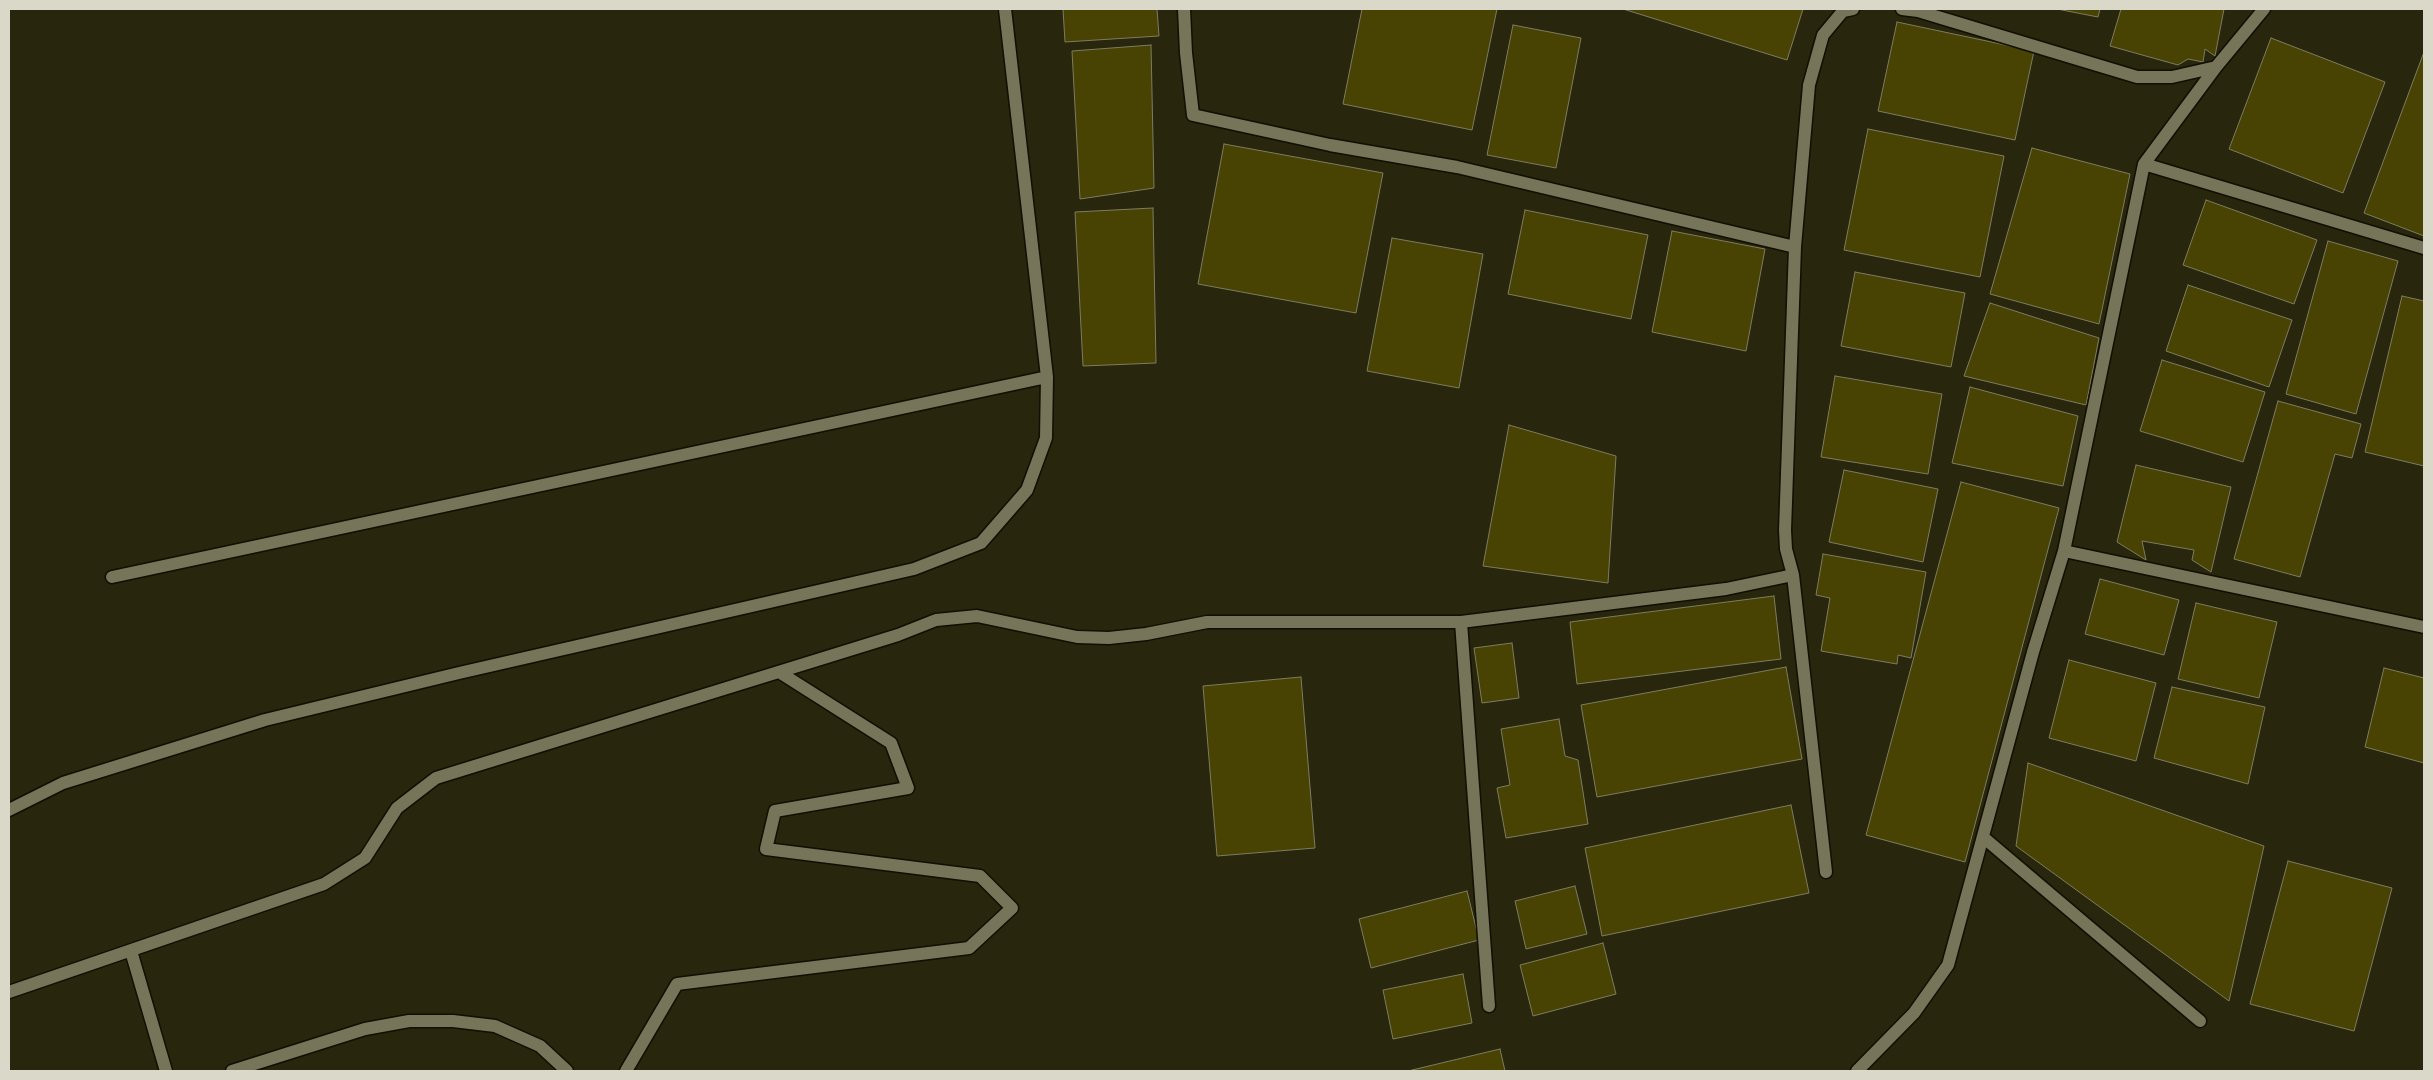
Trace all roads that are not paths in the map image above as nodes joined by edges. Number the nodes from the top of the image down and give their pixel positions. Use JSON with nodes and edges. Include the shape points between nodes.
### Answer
{"nodes":[{"id":1,"x":1005,"y":9,"type":"edge"},
{"id":2,"x":1184,"y":9,"type":"edge"},
{"id":3,"x":1853,"y":9,"type":"edge"},
{"id":4,"x":1902,"y":9,"type":"edge"},
{"id":5,"x":2264,"y":9,"type":"edge"},
{"id":6,"x":2216,"y":67,"type":"junction"},
{"id":7,"x":2144,"y":164,"type":"junction"},
{"id":8,"x":1795,"y":247,"type":"junction"},
{"id":9,"x":2424,"y":248,"type":"edge"},
{"id":10,"x":1047,"y":377,"type":"junction"},
{"id":11,"x":2064,"y":551,"type":"junction"},
{"id":12,"x":1793,"y":575,"type":"junction"},
{"id":13,"x":112,"y":577,"type":"dead end"},
{"id":14,"x":1461,"y":622,"type":"junction"},
{"id":15,"x":2424,"y":627,"type":"edge"},
{"id":16,"x":778,"y":672,"type":"junction"},
{"id":17,"x":9,"y":810,"type":"edge"},
{"id":18,"x":1983,"y":837,"type":"junction"},
{"id":19,"x":1826,"y":872,"type":"dead end"},
{"id":20,"x":131,"y":951,"type":"junction"},
{"id":21,"x":9,"y":992,"type":"edge"},
{"id":22,"x":1489,"y":1006,"type":"dead end"},
{"id":23,"x":2200,"y":1021,"type":"dead end"},
{"id":24,"x":166,"y":1071,"type":"edge"},
{"id":25,"x":232,"y":1071,"type":"edge"},
{"id":26,"x":568,"y":1071,"type":"edge"},
{"id":27,"x":626,"y":1071,"type":"edge"},
{"id":28,"x":1858,"y":1071,"type":"edge"}],
"edges":[{"from":1,"to":10,"type":"street"},
{"from":2,"to":8,"type":"street","via":[[1193,115],[1330,146],[1457,167]]},
{"from":3,"to":8,"type":"street","via":[[1843,11],[1823,35],[1809,85]]},
{"from":4,"to":6,"type":"street","via":[[1918,10],[2137,77],[2172,77]]},
{"from":5,"to":6,"type":"street"},
{"from":6,"to":7,"type":"street"},
{"from":7,"to":9,"type":"street"},
{"from":7,"to":11,"type":"street"},
{"from":8,"to":12,"type":"street","via":[[1785,530]]},
{"from":10,"to":13,"type":"street"},
{"from":10,"to":17,"type":"street","via":[[1046,438],[1027,490],[981,543],[914,569],[265,720],[63,783]]},
{"from":11,"to":15,"type":"street"},
{"from":11,"to":18,"type":"street"},
{"from":12,"to":14,"type":"street","via":[[1726,589]]},
{"from":12,"to":19,"type":"street"},
{"from":14,"to":16,"type":"street","via":[[1207,622],[1109,638],[1077,637],[977,616],[936,620]]},
{"from":14,"to":22,"type":"street"},
{"from":16,"to":20,"type":"street","via":[[436,778],[397,808],[365,858],[324,884]]},
{"from":16,"to":27,"type":"street","via":[[891,743],[908,788],[775,811],[766,849],[980,876],[1012,908],[969,948],[677,984]]},
{"from":18,"to":23,"type":"street"},
{"from":18,"to":28,"type":"street","via":[[1948,965],[1914,1014]]},
{"from":20,"to":21,"type":"street"},
{"from":20,"to":24,"type":"street"},
{"from":25,"to":26,"type":"street","via":[[365,1029],[409,1021],[453,1021],[495,1026],[540,1046]]}]}
